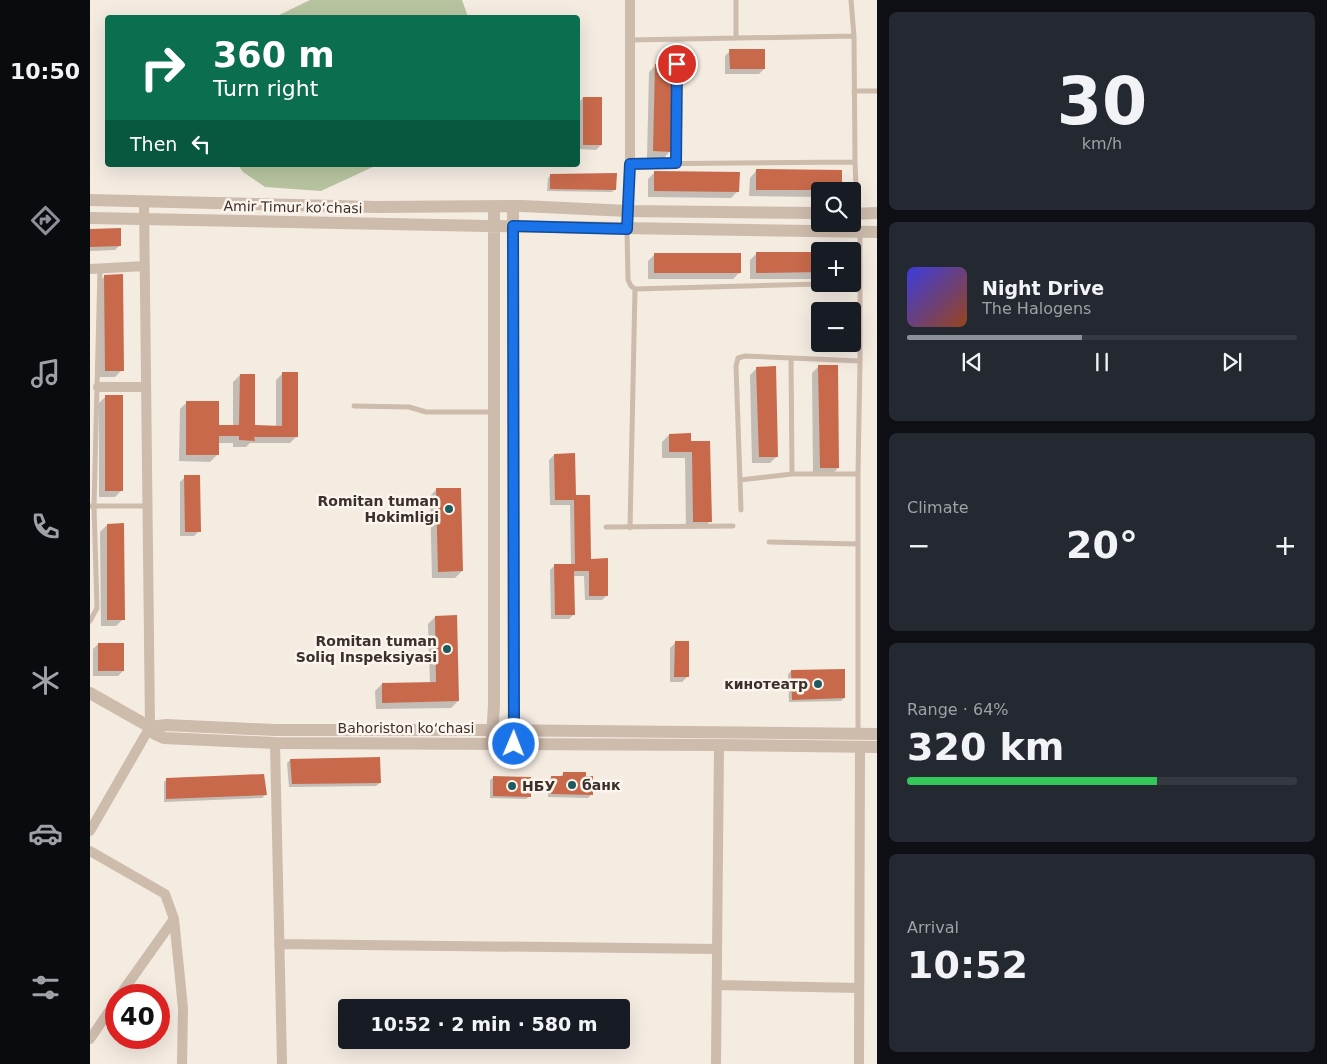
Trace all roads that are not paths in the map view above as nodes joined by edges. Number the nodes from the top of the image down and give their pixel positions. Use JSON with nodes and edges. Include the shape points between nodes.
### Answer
{"nodes":[{"id":1,"x":630,"y":0,"type":"edge"},
{"id":2,"x":736,"y":0,"type":"edge"},
{"id":3,"x":851,"y":0,"type":"edge"},
{"id":4,"x":854,"y":36,"type":"junction"},
{"id":5,"x":736,"y":38,"type":"junction"},
{"id":6,"x":631,"y":40,"type":"junction"},
{"id":7,"x":677,"y":64,"type":"dead end"},
{"id":8,"x":854,"y":91,"type":"junction"},
{"id":9,"x":877,"y":91,"type":"edge"},
{"id":10,"x":855,"y":162,"type":"junction"},
{"id":11,"x":676,"y":163,"type":"junction"},
{"id":12,"x":630,"y":164,"type":"junction"},
{"id":13,"x":855,"y":182,"type":"edge"},
{"id":14,"x":90,"y":200,"type":"edge"},
{"id":15,"x":144,"y":202,"type":"junction"},
{"id":16,"x":494,"y":206,"type":"junction"},
{"id":17,"x":513,"y":207,"type":"junction"},
{"id":18,"x":628,"y":211,"type":"junction"},
{"id":19,"x":811,"y":213,"type":"edge"},
{"id":20,"x":877,"y":213,"type":"edge"},
{"id":21,"x":861,"y":214,"type":"edge"},
{"id":22,"x":90,"y":218,"type":"edge"},
{"id":23,"x":144,"y":219,"type":"junction"},
{"id":24,"x":495,"y":226,"type":"junction"},
{"id":25,"x":513,"y":226,"type":"junction"},
{"id":26,"x":627,"y":229,"type":"junction"},
{"id":27,"x":811,"y":231,"type":"edge"},
{"id":28,"x":860,"y":232,"type":"edge"},
{"id":29,"x":861,"y":232,"type":"edge"},
{"id":30,"x":877,"y":232,"type":"edge"},
{"id":31,"x":860,"y":242,"type":"edge"},
{"id":32,"x":145,"y":266,"type":"junction"},
{"id":33,"x":95,"y":268,"type":"edge"},
{"id":34,"x":811,"y":284,"type":"edge"},
{"id":35,"x":635,"y":289,"type":"junction"},
{"id":36,"x":860,"y":292,"type":"edge"},
{"id":37,"x":791,"y":358,"type":"junction"},
{"id":38,"x":860,"y":361,"type":"junction"},
{"id":39,"x":98,"y":387,"type":"junction"},
{"id":40,"x":146,"y":387,"type":"junction"},
{"id":41,"x":354,"y":406,"type":"dead end"},
{"id":42,"x":494,"y":412,"type":"junction"},
{"id":43,"x":792,"y":474,"type":"junction"},
{"id":44,"x":858,"y":474,"type":"junction"},
{"id":45,"x":740,"y":480,"type":"junction"},
{"id":46,"x":92,"y":506,"type":"edge"},
{"id":47,"x":148,"y":506,"type":"junction"},
{"id":48,"x":741,"y":510,"type":"dead end"},
{"id":49,"x":733,"y":526,"type":"dead end"},
{"id":50,"x":606,"y":527,"type":"dead end"},
{"id":51,"x":630,"y":528,"type":"junction"},
{"id":52,"x":769,"y":542,"type":"dead end"},
{"id":53,"x":858,"y":544,"type":"junction"},
{"id":54,"x":90,"y":621,"type":"edge"},
{"id":55,"x":90,"y":693,"type":"edge"},
{"id":56,"x":150,"y":727,"type":"junction"},
{"id":57,"x":492,"y":730,"type":"junction"},
{"id":58,"x":514,"y":730,"type":"junction"},
{"id":59,"x":858,"y":734,"type":"junction"},
{"id":60,"x":877,"y":734,"type":"edge"},
{"id":61,"x":274,"y":742,"type":"junction"},
{"id":62,"x":491,"y":743,"type":"junction"},
{"id":63,"x":514,"y":744,"type":"junction"},
{"id":64,"x":719,"y":745,"type":"junction"},
{"id":65,"x":860,"y":748,"type":"junction"},
{"id":66,"x":877,"y":748,"type":"edge"},
{"id":67,"x":90,"y":831,"type":"edge"},
{"id":68,"x":90,"y":851,"type":"edge"},
{"id":69,"x":174,"y":919,"type":"junction"},
{"id":70,"x":279,"y":944,"type":"junction"},
{"id":71,"x":717,"y":948,"type":"junction"},
{"id":72,"x":128,"y":984,"type":"edge"},
{"id":73,"x":717,"y":985,"type":"junction"},
{"id":74,"x":859,"y":988,"type":"junction"},
{"id":75,"x":105,"y":1017,"type":"edge"},
{"id":76,"x":90,"y":1039,"type":"edge"},
{"id":77,"x":182,"y":1064,"type":"edge"},
{"id":78,"x":282,"y":1064,"type":"edge"},
{"id":79,"x":716,"y":1064,"type":"edge"},
{"id":80,"x":859,"y":1064,"type":"edge"}],
"edges":[{"from":1,"to":6,"type":"street"},
{"from":2,"to":5,"type":"lane"},
{"from":3,"to":4,"type":"lane"},
{"from":4,"to":5,"type":"lane"},
{"from":4,"to":8,"type":"lane"},
{"from":5,"to":6,"type":"lane"},
{"from":6,"to":12,"type":"street"},
{"from":7,"to":11,"type":"lane"},
{"from":8,"to":9,"type":"lane"},
{"from":8,"to":10,"type":"lane"},
{"from":10,"to":11,"type":"lane"},
{"from":10,"to":13,"type":"lane"},
{"from":11,"to":12,"type":"lane"},
{"from":12,"to":18,"type":"street"},
{"from":14,"to":15,"type":"street","name":"Amir Timur ko‘chasi"},
{"from":15,"to":16,"type":"street","name":"Amir Timur ko‘chasi","via":[[376,208]]},
{"from":15,"to":23,"type":"street"},
{"from":16,"to":17,"type":"street","name":"Amir Timur ko‘chasi"},
{"from":16,"to":24,"type":"street"},
{"from":17,"to":18,"type":"street","name":"Amir Timur ko‘chasi"},
{"from":17,"to":25,"type":"street"},
{"from":18,"to":19,"type":"street","name":"Amir Timur ko‘chasi"},
{"from":18,"to":26,"type":"street"},
{"from":20,"to":21,"type":"street"},
{"from":22,"to":23,"type":"street","name":"Amir Timur ko‘chasi"},
{"from":23,"to":24,"type":"street","name":"Amir Timur ko‘chasi"},
{"from":23,"to":32,"type":"street"},
{"from":24,"to":25,"type":"street","name":"Amir Timur ko‘chasi"},
{"from":24,"to":42,"type":"street"},
{"from":25,"to":26,"type":"street","name":"Amir Timur ko‘chasi"},
{"from":25,"to":58,"type":"street"},
{"from":26,"to":27,"type":"street","name":"Amir Timur ko‘chasi"},
{"from":26,"to":35,"type":"lane","via":[[628,280]]},
{"from":28,"to":31,"type":"lane"},
{"from":29,"to":30,"type":"street","name":"Amir Timur ko‘chasi"},
{"from":32,"to":33,"type":"street"},
{"from":32,"to":40,"type":"street"},
{"from":33,"to":39,"type":"lane"},
{"from":34,"to":35,"type":"lane"},
{"from":35,"to":51,"type":"lane"},
{"from":36,"to":38,"type":"lane"},
{"from":37,"to":38,"type":"lane"},
{"from":37,"to":43,"type":"lane"},
{"from":37,"to":45,"type":"lane","via":[[738,358]]},
{"from":38,"to":44,"type":"lane"},
{"from":39,"to":40,"type":"street"},
{"from":39,"to":46,"type":"lane"},
{"from":40,"to":47,"type":"street"},
{"from":41,"to":42,"type":"lane","via":[[409,407],[426,412]]},
{"from":42,"to":57,"type":"street"},
{"from":43,"to":44,"type":"lane"},
{"from":43,"to":45,"type":"lane"},
{"from":44,"to":53,"type":"lane"},
{"from":45,"to":48,"type":"lane"},
{"from":46,"to":47,"type":"lane"},
{"from":46,"to":54,"type":"lane","via":[[96,608]]},
{"from":47,"to":56,"type":"street"},
{"from":49,"to":51,"type":"lane"},
{"from":50,"to":51,"type":"lane"},
{"from":52,"to":53,"type":"lane"},
{"from":53,"to":59,"type":"lane"},
{"from":55,"to":56,"type":"street","name":"Bahoriston ko‘chasi"},
{"from":56,"to":57,"type":"street","name":"Bahoriston ko‘chasi"},
{"from":56,"to":61,"type":"street","name":"Bahoriston ko‘chasi","via":[[164,738]]},
{"from":56,"to":67,"type":"street"},
{"from":57,"to":58,"type":"street","name":"Bahoriston ko‘chasi"},
{"from":57,"to":62,"type":"street"},
{"from":58,"to":59,"type":"street","name":"Bahoriston ko‘chasi"},
{"from":58,"to":63,"type":"street"},
{"from":59,"to":60,"type":"street","name":"Bahoriston ko‘chasi"},
{"from":61,"to":62,"type":"street","name":"Bahoriston ko‘chasi"},
{"from":61,"to":70,"type":"street"},
{"from":62,"to":63,"type":"street","name":"Bahoriston ko‘chasi"},
{"from":63,"to":64,"type":"street","name":"Bahoriston ko‘chasi"},
{"from":64,"to":65,"type":"street","name":"Bahoriston ko‘chasi"},
{"from":64,"to":71,"type":"street"},
{"from":65,"to":66,"type":"street","name":"Bahoriston ko‘chasi"},
{"from":65,"to":74,"type":"street"},
{"from":68,"to":69,"type":"street","via":[[165,894]]},
{"from":69,"to":72,"type":"street"},
{"from":69,"to":77,"type":"street","via":[[183,1008]]},
{"from":70,"to":71,"type":"street"},
{"from":70,"to":78,"type":"street"},
{"from":71,"to":73,"type":"street"},
{"from":73,"to":74,"type":"street"},
{"from":73,"to":79,"type":"street"},
{"from":74,"to":80,"type":"street"},
{"from":75,"to":76,"type":"street"}]}
